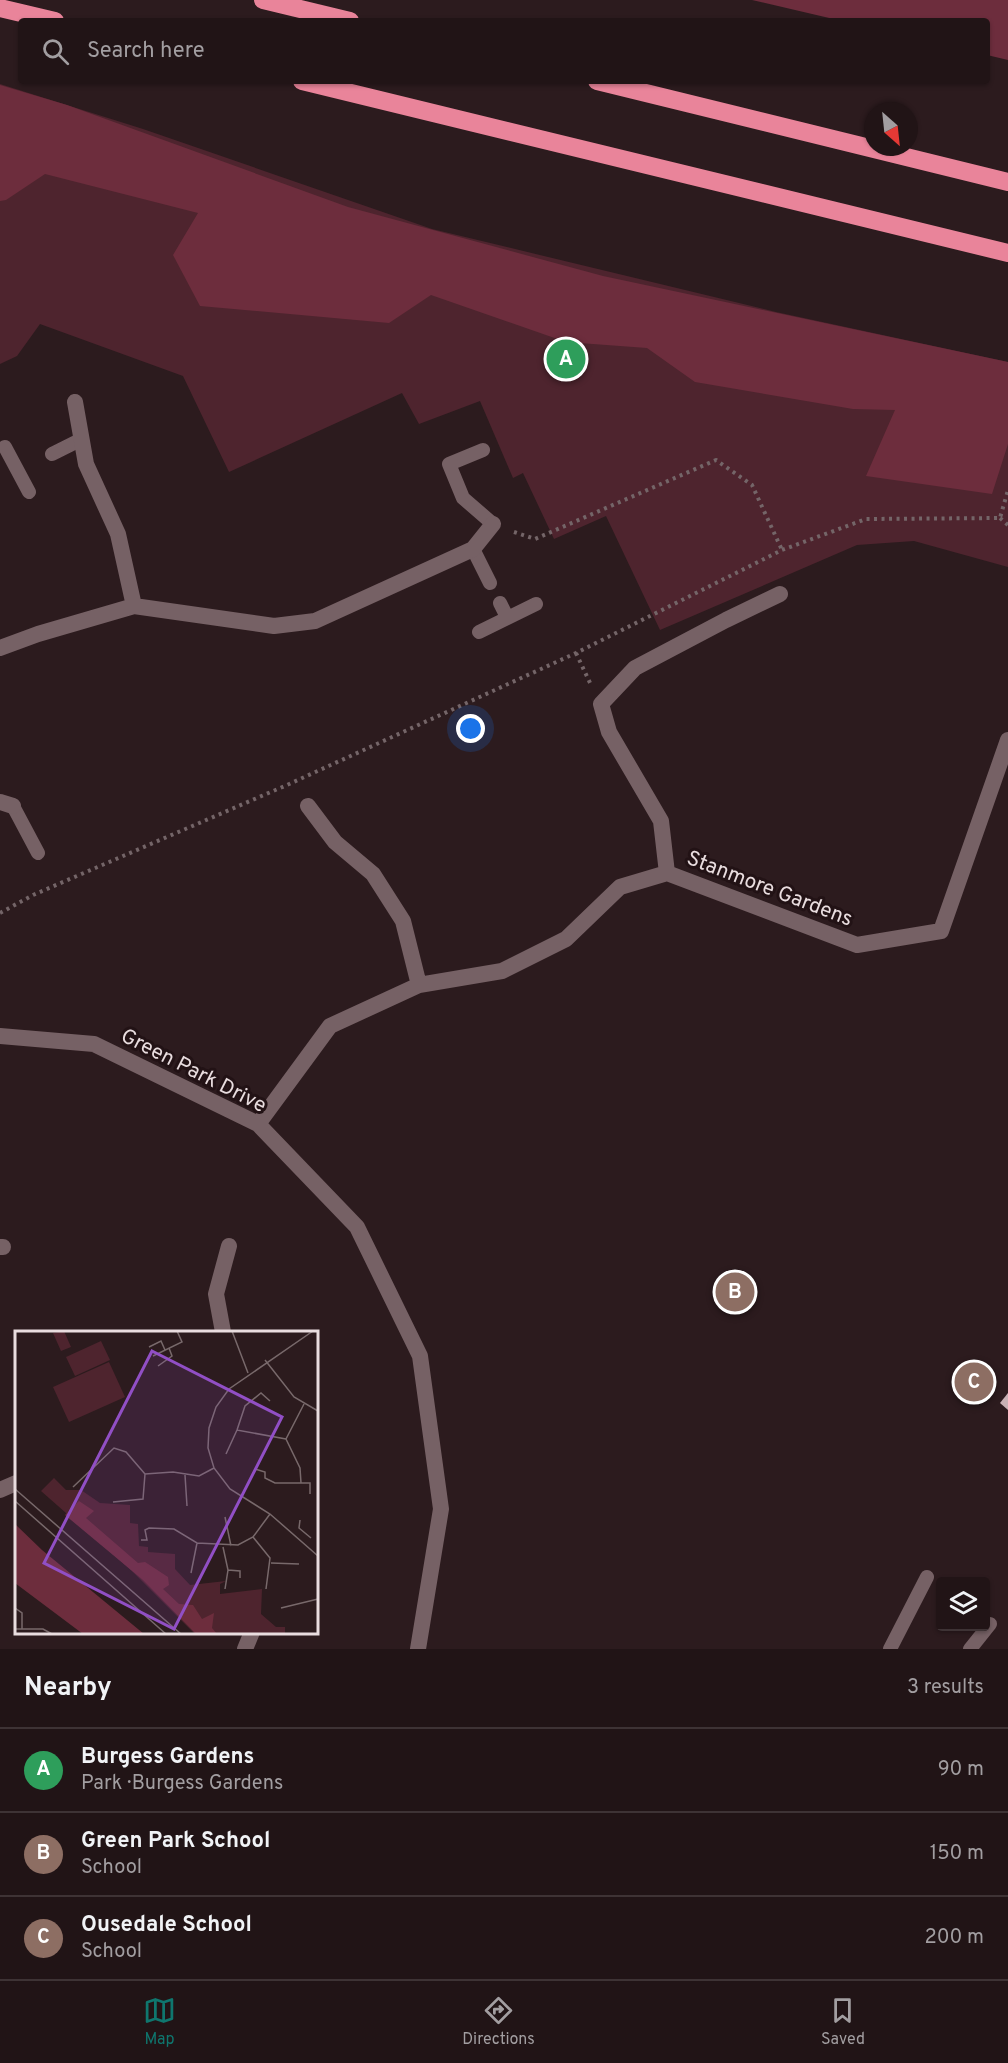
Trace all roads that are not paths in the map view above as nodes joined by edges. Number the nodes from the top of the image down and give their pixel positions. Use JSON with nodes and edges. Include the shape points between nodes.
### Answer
{"nodes":[{"id":1,"x":263,"y":0,"type":"edge"},
{"id":2,"x":0,"y":8,"type":"edge"},
{"id":3,"x":42,"y":18,"type":"edge"},
{"id":4,"x":338,"y":18,"type":"edge"},
{"id":5,"x":314,"y":84,"type":"edge"},
{"id":6,"x":609,"y":84,"type":"edge"},
{"id":7,"x":1008,"y":182,"type":"edge"},
{"id":8,"x":1008,"y":253,"type":"edge"},
{"id":9,"x":75,"y":402,"type":"dead end"},
{"id":10,"x":82,"y":439,"type":"junction"},
{"id":11,"x":5,"y":447,"type":"dead end"},
{"id":12,"x":483,"y":450,"type":"dead end"},
{"id":13,"x":52,"y":454,"type":"dead end"},
{"id":14,"x":30,"y":465,"type":"dead end"},
{"id":15,"x":17,"y":471,"type":"junction"},
{"id":16,"x":29,"y":492,"type":"dead end"},
{"id":17,"x":493,"y":524,"type":"joint"},
{"id":18,"x":473,"y":549,"type":"junction"},
{"id":19,"x":490,"y":583,"type":"dead end"},
{"id":20,"x":780,"y":594,"type":"dead end"},
{"id":21,"x":500,"y":603,"type":"dead end"},
{"id":22,"x":536,"y":604,"type":"dead end"},
{"id":23,"x":134,"y":606,"type":"junction"},
{"id":24,"x":507,"y":617,"type":"junction"},
{"id":25,"x":479,"y":632,"type":"dead end"},
{"id":26,"x":0,"y":648,"type":"edge"},
{"id":27,"x":1008,"y":740,"type":"edge"},
{"id":28,"x":6,"y":804,"type":"edge"},
{"id":29,"x":308,"y":806,"type":"dead end"},
{"id":30,"x":38,"y":853,"type":"dead end"},
{"id":31,"x":667,"y":873,"type":"junction"},
{"id":32,"x":419,"y":985,"type":"junction"},
{"id":33,"x":0,"y":1036,"type":"edge"},
{"id":34,"x":258,"y":1124,"type":"junction"},
{"id":35,"x":229,"y":1246,"type":"dead end"},
{"id":36,"x":223,"y":1331,"type":"edge"},
{"id":37,"x":15,"y":1483,"type":"edge"},
{"id":38,"x":0,"y":1490,"type":"edge"},
{"id":39,"x":927,"y":1577,"type":"dead end"},
{"id":40,"x":984,"y":1631,"type":"edge"},
{"id":41,"x":251,"y":1634,"type":"edge"},
{"id":42,"x":245,"y":1649,"type":"edge"},
{"id":43,"x":418,"y":1649,"type":"edge"},
{"id":44,"x":890,"y":1649,"type":"edge"},
{"id":45,"x":970,"y":1649,"type":"edge"}],
"edges":[{"from":1,"to":4,"type":"highway"},
{"from":2,"to":3,"type":"highway"},
{"from":5,"to":8,"type":"highway"},
{"from":6,"to":7,"type":"highway"},
{"from":9,"to":10,"type":"street"},
{"from":10,"to":13,"type":"lane"},
{"from":10,"to":23,"type":"street","via":[[87,464],[118,534]]},
{"from":11,"to":15,"type":"lane"},
{"from":12,"to":17,"type":"lane","via":[[449,464],[463,498]]},
{"from":14,"to":15,"type":"lane"},
{"from":15,"to":16,"type":"lane"},
{"from":17,"to":18,"type":"street"},
{"from":18,"to":19,"type":"lane"},
{"from":18,"to":23,"type":"street","via":[[315,621],[274,626]]},
{"from":20,"to":31,"type":"street","name":"Stanmore Gardens","via":[[635,668],[601,705],[609,732],[661,821]]},
{"from":21,"to":24,"type":"lane"},
{"from":22,"to":24,"type":"lane"},
{"from":23,"to":26,"type":"street"},
{"from":24,"to":25,"type":"lane"},
{"from":27,"to":31,"type":"street","name":"Stanmore Gardens","via":[[941,931],[857,945]]},
{"from":28,"to":30,"type":"lane"},
{"from":29,"to":32,"type":"street","via":[[335,842],[373,874],[403,921]]},
{"from":31,"to":32,"type":"street","name":"Stanmore Gardens","via":[[620,887],[566,939],[502,971]]},
{"from":32,"to":34,"type":"street","name":"Stanmore Gardens","via":[[330,1026]]},
{"from":33,"to":34,"type":"street","name":"Green Park Drive","via":[[94,1044]]},
{"from":34,"to":43,"type":"street","name":"Green Park Drive","via":[[357,1227],[420,1356],[441,1509]]},
{"from":35,"to":36,"type":"street","via":[[216,1294]]},
{"from":37,"to":38,"type":"street"},
{"from":39,"to":44,"type":"lane"},
{"from":40,"to":45,"type":"lane"},
{"from":41,"to":42,"type":"street"}]}
